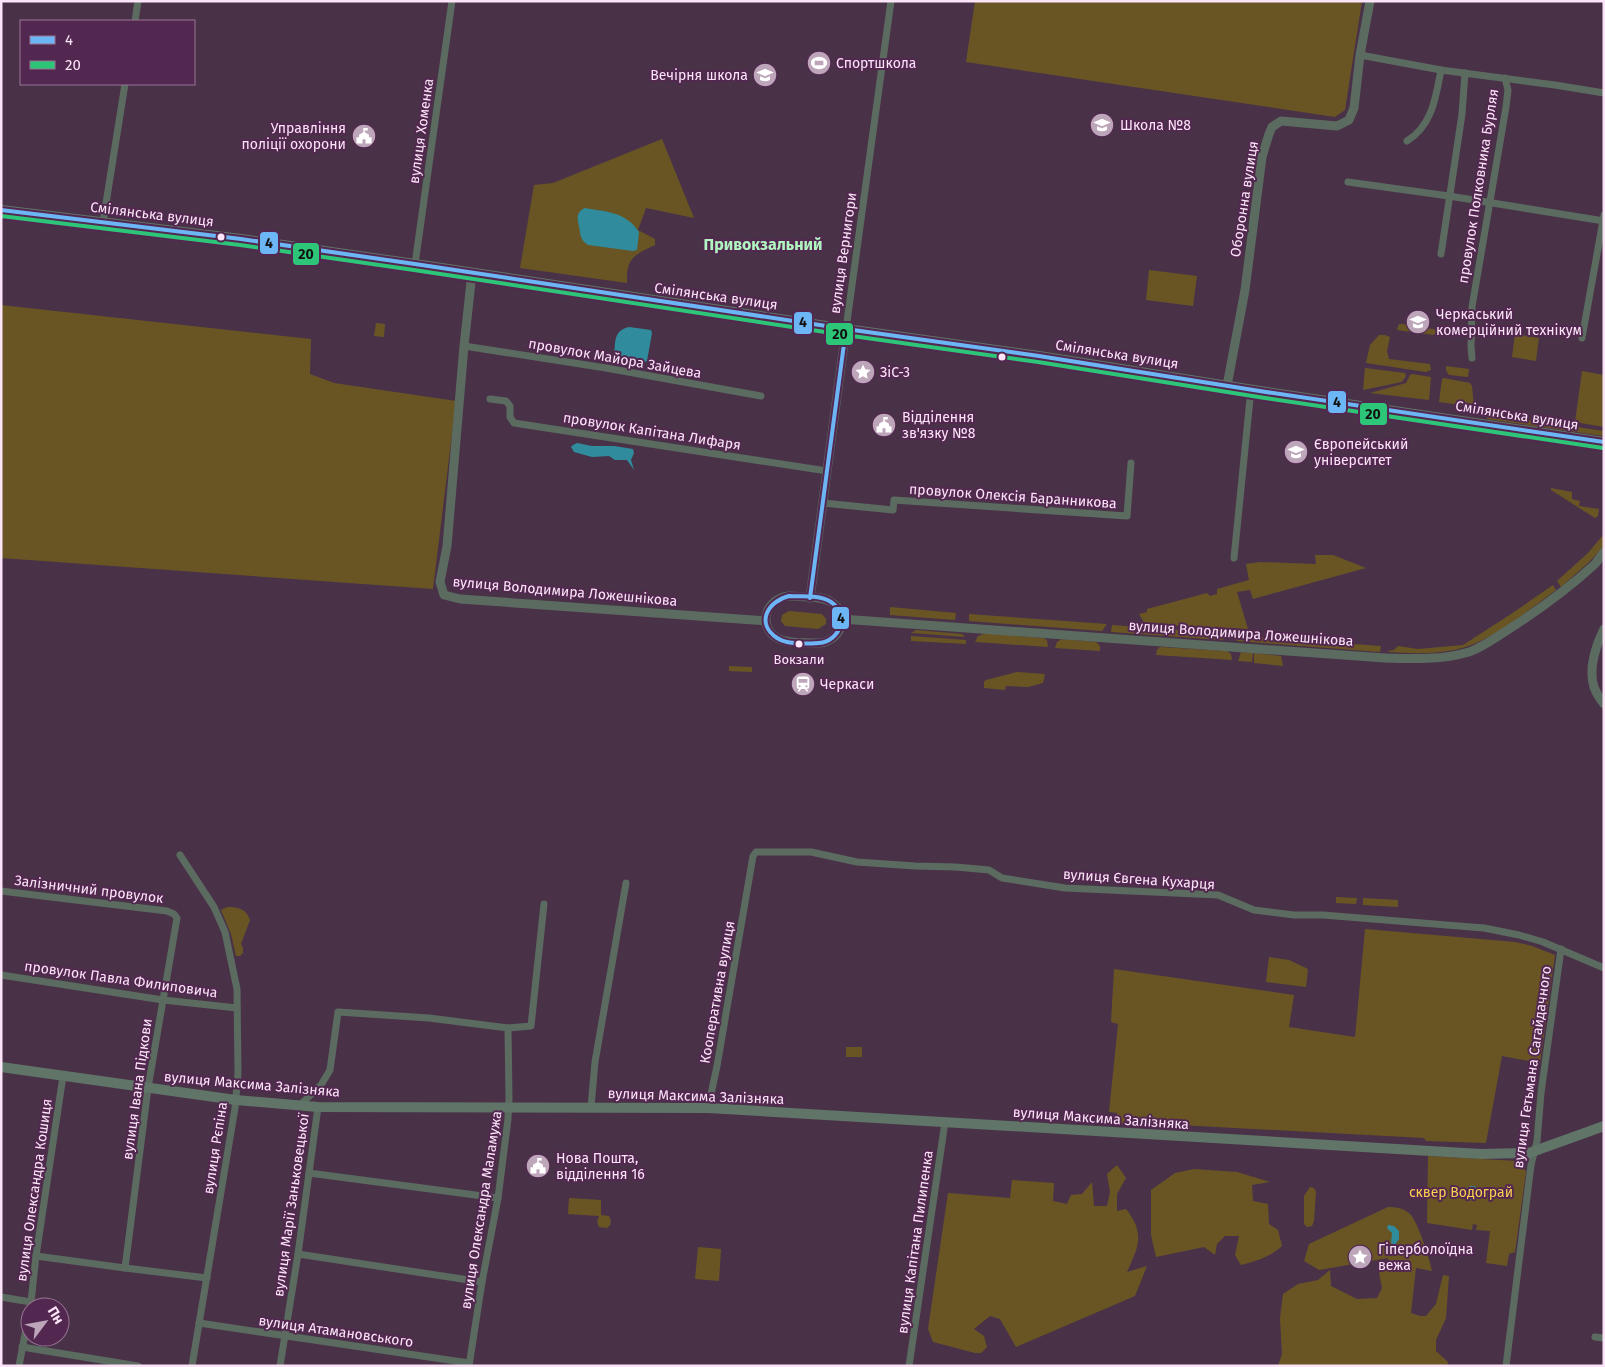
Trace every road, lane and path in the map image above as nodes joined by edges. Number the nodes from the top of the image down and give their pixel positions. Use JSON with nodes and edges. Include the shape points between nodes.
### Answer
{"nodes":[{"id":1,"x":138,"y":1,"type":"edge"},
{"id":2,"x":452,"y":1,"type":"edge"},
{"id":3,"x":1370,"y":1,"type":"edge"},
{"id":4,"x":888,"y":2,"type":"edge"},
{"id":5,"x":136,"y":20,"type":"edge"},
{"id":6,"x":1360,"y":54,"type":"junction"},
{"id":7,"x":1441,"y":70,"type":"junction"},
{"id":8,"x":1465,"y":73,"type":"junction"},
{"id":9,"x":1505,"y":78,"type":"junction"},
{"id":10,"x":126,"y":85,"type":"edge"},
{"id":11,"x":1604,"y":93,"type":"edge"},
{"id":12,"x":1407,"y":141,"type":"dead end"},
{"id":13,"x":1348,"y":182,"type":"dead end"},
{"id":14,"x":1449,"y":196,"type":"junction"},
{"id":15,"x":1490,"y":203,"type":"junction"},
{"id":16,"x":1,"y":210,"type":"edge"},
{"id":17,"x":1603,"y":219,"type":"edge"},
{"id":18,"x":103,"y":222,"type":"junction"},
{"id":19,"x":1441,"y":254,"type":"dead end"},
{"id":20,"x":415,"y":264,"type":"junction"},
{"id":21,"x":472,"y":273,"type":"junction"},
{"id":22,"x":846,"y":329,"type":"junction"},
{"id":23,"x":1582,"y":338,"type":"dead end"},
{"id":24,"x":464,"y":346,"type":"junction"},
{"id":25,"x":1472,"y":358,"type":"dead end"},
{"id":26,"x":1228,"y":386,"type":"junction"},
{"id":27,"x":1251,"y":390,"type":"junction"},
{"id":28,"x":761,"y":396,"type":"dead end"},
{"id":29,"x":490,"y":399,"type":"dead end"},
{"id":30,"x":1604,"y":442,"type":"edge"},
{"id":31,"x":1131,"y":463,"type":"dead end"},
{"id":32,"x":827,"y":471,"type":"junction"},
{"id":33,"x":823,"y":503,"type":"junction"},
{"id":34,"x":1604,"y":552,"type":"edge"},
{"id":35,"x":1234,"y":558,"type":"dead end"},
{"id":36,"x":810,"y":598,"type":"junction"},
{"id":37,"x":841,"y":619,"type":"junction"},
{"id":38,"x":766,"y":621,"type":"junction"},
{"id":39,"x":1604,"y":629,"type":"edge"},
{"id":40,"x":1604,"y":704,"type":"edge"},
{"id":41,"x":180,"y":856,"type":"dead end"},
{"id":42,"x":749,"y":880,"type":"joint"},
{"id":43,"x":626,"y":883,"type":"dead end"},
{"id":44,"x":1,"y":891,"type":"edge"},
{"id":45,"x":544,"y":904,"type":"dead end"},
{"id":46,"x":174,"y":914,"type":"joint"},
{"id":47,"x":1561,"y":949,"type":"junction"},
{"id":48,"x":1604,"y":968,"type":"edge"},
{"id":49,"x":1,"y":975,"type":"edge"},
{"id":50,"x":163,"y":1000,"type":"junction"},
{"id":51,"x":236,"y":1008,"type":"junction"},
{"id":52,"x":508,"y":1028,"type":"junction"},
{"id":53,"x":1,"y":1067,"type":"edge"},
{"id":54,"x":63,"y":1076,"type":"junction"},
{"id":55,"x":148,"y":1088,"type":"junction"},
{"id":56,"x":236,"y":1100,"type":"junction"},
{"id":57,"x":300,"y":1105,"type":"junction"},
{"id":58,"x":318,"y":1106,"type":"junction"},
{"id":59,"x":509,"y":1107,"type":"junction"},
{"id":60,"x":591,"y":1107,"type":"junction"},
{"id":61,"x":708,"y":1108,"type":"junction"},
{"id":62,"x":945,"y":1122,"type":"junction"},
{"id":63,"x":1604,"y":1126,"type":"edge"},
{"id":64,"x":1534,"y":1152,"type":"junction"},
{"id":65,"x":309,"y":1173,"type":"junction"},
{"id":66,"x":498,"y":1198,"type":"junction"},
{"id":67,"x":298,"y":1254,"type":"junction"},
{"id":68,"x":36,"y":1256,"type":"junction"},
{"id":69,"x":125,"y":1268,"type":"junction"},
{"id":70,"x":207,"y":1278,"type":"junction"},
{"id":71,"x":482,"y":1282,"type":"junction"},
{"id":72,"x":1,"y":1297,"type":"edge"},
{"id":73,"x":32,"y":1297,"type":"edge"},
{"id":74,"x":20,"y":1300,"type":"edge"},
{"id":75,"x":199,"y":1323,"type":"junction"},
{"id":76,"x":284,"y":1336,"type":"junction"},
{"id":77,"x":1595,"y":1337,"type":"dead end"},
{"id":78,"x":1604,"y":1338,"type":"edge"},
{"id":79,"x":22,"y":1347,"type":"joint"},
{"id":80,"x":110,"y":1364,"type":"edge"},
{"id":81,"x":469,"y":1365,"type":"edge"},
{"id":82,"x":19,"y":1366,"type":"edge"},
{"id":83,"x":138,"y":1366,"type":"edge"},
{"id":84,"x":192,"y":1366,"type":"edge"},
{"id":85,"x":280,"y":1366,"type":"edge"},
{"id":86,"x":909,"y":1366,"type":"edge"},
{"id":87,"x":1506,"y":1366,"type":"edge"}],
"edges":[{"from":1,"to":5,"type":"street"},
{"from":2,"to":20,"type":"street","name":"вулиця Хоменка"},
{"from":3,"to":6,"type":"street","name":"Оборонна вулиця"},
{"from":4,"to":22,"type":"street","name":"вулиця Вернигори"},
{"from":6,"to":7,"type":"street"},
{"from":6,"to":26,"type":"street","name":"Оборонна вулиця","via":[[1354,108],[1349,120],[1336,126],[1281,121],[1272,127],[1269,134],[1262,157],[1245,290]]},
{"from":7,"to":8,"type":"street"},
{"from":7,"to":12,"type":"street","via":[[1430,113],[1420,131]]},
{"from":8,"to":9,"type":"street"},
{"from":8,"to":14,"type":"street"},
{"from":9,"to":11,"type":"street"},
{"from":9,"to":15,"type":"street","name":"провулок Полковника Бурляя","via":[[1508,90]]},
{"from":10,"to":18,"type":"street"},
{"from":13,"to":14,"type":"street"},
{"from":14,"to":15,"type":"street"},
{"from":14,"to":19,"type":"street"},
{"from":15,"to":17,"type":"street"},
{"from":15,"to":25,"type":"street","name":"провулок Полковника Бурляя","via":[[1472,307]]},
{"from":16,"to":18,"type":"main road","name":"Смілянська вулиця"},
{"from":17,"to":23,"type":"street"},
{"from":18,"to":20,"type":"main road","name":"Смілянська вулиця"},
{"from":20,"to":21,"type":"main road","name":"Смілянська вулиця"},
{"from":21,"to":22,"type":"main road","name":"Смілянська вулиця"},
{"from":21,"to":24,"type":"street","name":"вулиця Володимира Ложешнікова"},
{"from":22,"to":26,"type":"main road","name":"Смілянська вулиця"},
{"from":22,"to":32,"type":"street","name":"вулиця Вернигори"},
{"from":24,"to":28,"type":"street","name":"провулок Майора Зайцева"},
{"from":24,"to":38,"type":"street","name":"вулиця Володимира Ложешнікова","via":[[447,546],[440,582],[444,594],[454,598]]},
{"from":26,"to":27,"type":"main road","name":"Смілянська вулиця"},
{"from":27,"to":30,"type":"main road","name":"Смілянська вулиця"},
{"from":27,"to":35,"type":"street"},
{"from":29,"to":32,"type":"street","name":"провулок Капітана Лифаря","via":[[506,401],[514,423]]},
{"from":31,"to":33,"type":"street","name":"провулок Олексія Баранникова","via":[[1127,516],[894,500],[893,510]]},
{"from":32,"to":33,"type":"street","name":"вулиця Вернигори"},
{"from":33,"to":36,"type":"street","name":"вулиця Вернигори"},
{"from":34,"to":37,"type":"street","name":"вулиця Володимира Ложешнікова","via":[[1582,575],[1523,620],[1482,646],[1457,655],[1429,659]]},
{"from":36,"to":37,"type":"street","via":[[831,602],[838,608]]},
{"from":36,"to":38,"type":"street","via":[[779,598],[769,608]]},
{"from":37,"to":38,"type":"street","via":[[836,636],[819,643],[781,640],[770,631]]},
{"from":39,"to":40,"type":"street","via":[[1595,654],[1592,680]]},
{"from":41,"to":51,"type":"street","name":"вулиця Рєпіна","via":[[214,907],[225,932],[237,989]]},
{"from":42,"to":47,"type":"street","name":"вулиця Євгена Кухарця","via":[[756,852],[810,852],[857,862],[989,870],[1002,878],[1065,888],[1218,895],[1254,910],[1294,916],[1484,928]]},
{"from":42,"to":61,"type":"street","name":"Кооперативна вулиця"},
{"from":43,"to":60,"type":"street","name":"вулиця Максима Залізняка","via":[[595,1062]]},
{"from":44,"to":46,"type":"street","name":"Залізничний провулок"},
{"from":45,"to":52,"type":"street","via":[[532,1026]]},
{"from":46,"to":50,"type":"street","name":"вулиця Івана Підкови","via":[[177,918]]},
{"from":47,"to":48,"type":"street","name":"вулиця Євгена Кухарця"},
{"from":47,"to":64,"type":"street","name":"вулиця Гетьмана Сагайдачного"},
{"from":49,"to":50,"type":"street","name":"провулок Павла Филиповича"},
{"from":50,"to":51,"type":"street","name":"провулок Павла Филиповича"},
{"from":50,"to":55,"type":"street","name":"вулиця Івана Підкови"},
{"from":51,"to":56,"type":"street","name":"вулиця Рєпіна"},
{"from":52,"to":57,"type":"street","via":[[338,1012],[330,1070],[321,1085]]},
{"from":52,"to":59,"type":"street","name":"вулиця Олександра Маламужа"},
{"from":53,"to":54,"type":"main road","name":"вулиця Максима Залізняка"},
{"from":54,"to":55,"type":"main road","name":"вулиця Максима Залізняка"},
{"from":54,"to":68,"type":"street","name":"вулиця Олександра Кошиця"},
{"from":55,"to":56,"type":"main road","name":"вулиця Максима Залізняка"},
{"from":55,"to":69,"type":"street","name":"вулиця Івана Підкови"},
{"from":56,"to":57,"type":"main road","name":"вулиця Максима Залізняка"},
{"from":56,"to":70,"type":"street","name":"вулиця Рєпіна"},
{"from":57,"to":58,"type":"main road","name":"вулиця Максима Залізняка"},
{"from":58,"to":59,"type":"main road","name":"вулиця Максима Залізняка"},
{"from":58,"to":65,"type":"street","name":"вулиця Марії Заньковецької"},
{"from":59,"to":60,"type":"main road","name":"вулиця Максима Залізняка"},
{"from":59,"to":66,"type":"street","name":"вулиця Олександра Маламужа"},
{"from":60,"to":61,"type":"main road","name":"вулиця Максима Залізняка"},
{"from":61,"to":62,"type":"main road","name":"вулиця Максима Залізняка"},
{"from":62,"to":64,"type":"main road","name":"вулиця Максима Залізняка","via":[[1420,1151]]},
{"from":62,"to":86,"type":"street","name":"вулиця Капітана Пилипенка"},
{"from":63,"to":64,"type":"main road","name":"вулиця Максима Залізняка"},
{"from":64,"to":87,"type":"street","name":"вулиця Гетьмана Сагайдачного"},
{"from":65,"to":66,"type":"street"},
{"from":65,"to":67,"type":"street","name":"вулиця Марії Заньковецької"},
{"from":66,"to":71,"type":"street","name":"вулиця Олександра Маламужа"},
{"from":67,"to":71,"type":"street"},
{"from":67,"to":76,"type":"street","name":"вулиця Марії Заньковецької"},
{"from":68,"to":69,"type":"street"},
{"from":68,"to":73,"type":"street","name":"вулиця Олександра Кошиця"},
{"from":69,"to":70,"type":"street"},
{"from":70,"to":75,"type":"street","name":"вулиця Рєпіна"},
{"from":71,"to":81,"type":"street","name":"вулиця Олександра Маламужа"},
{"from":72,"to":74,"type":"street"},
{"from":75,"to":76,"type":"street","name":"вулиця Атамановського"},
{"from":75,"to":84,"type":"street","name":"вулиця Рєпіна"},
{"from":76,"to":81,"type":"street","name":"вулиця Атамановського"},
{"from":76,"to":85,"type":"street","name":"вулиця Марії Заньковецької"},
{"from":77,"to":78,"type":"street"},
{"from":79,"to":80,"type":"street"},
{"from":79,"to":82,"type":"street","name":"вулиця Олександра Кошиця"},
{"from":80,"to":83,"type":"street"}]}
